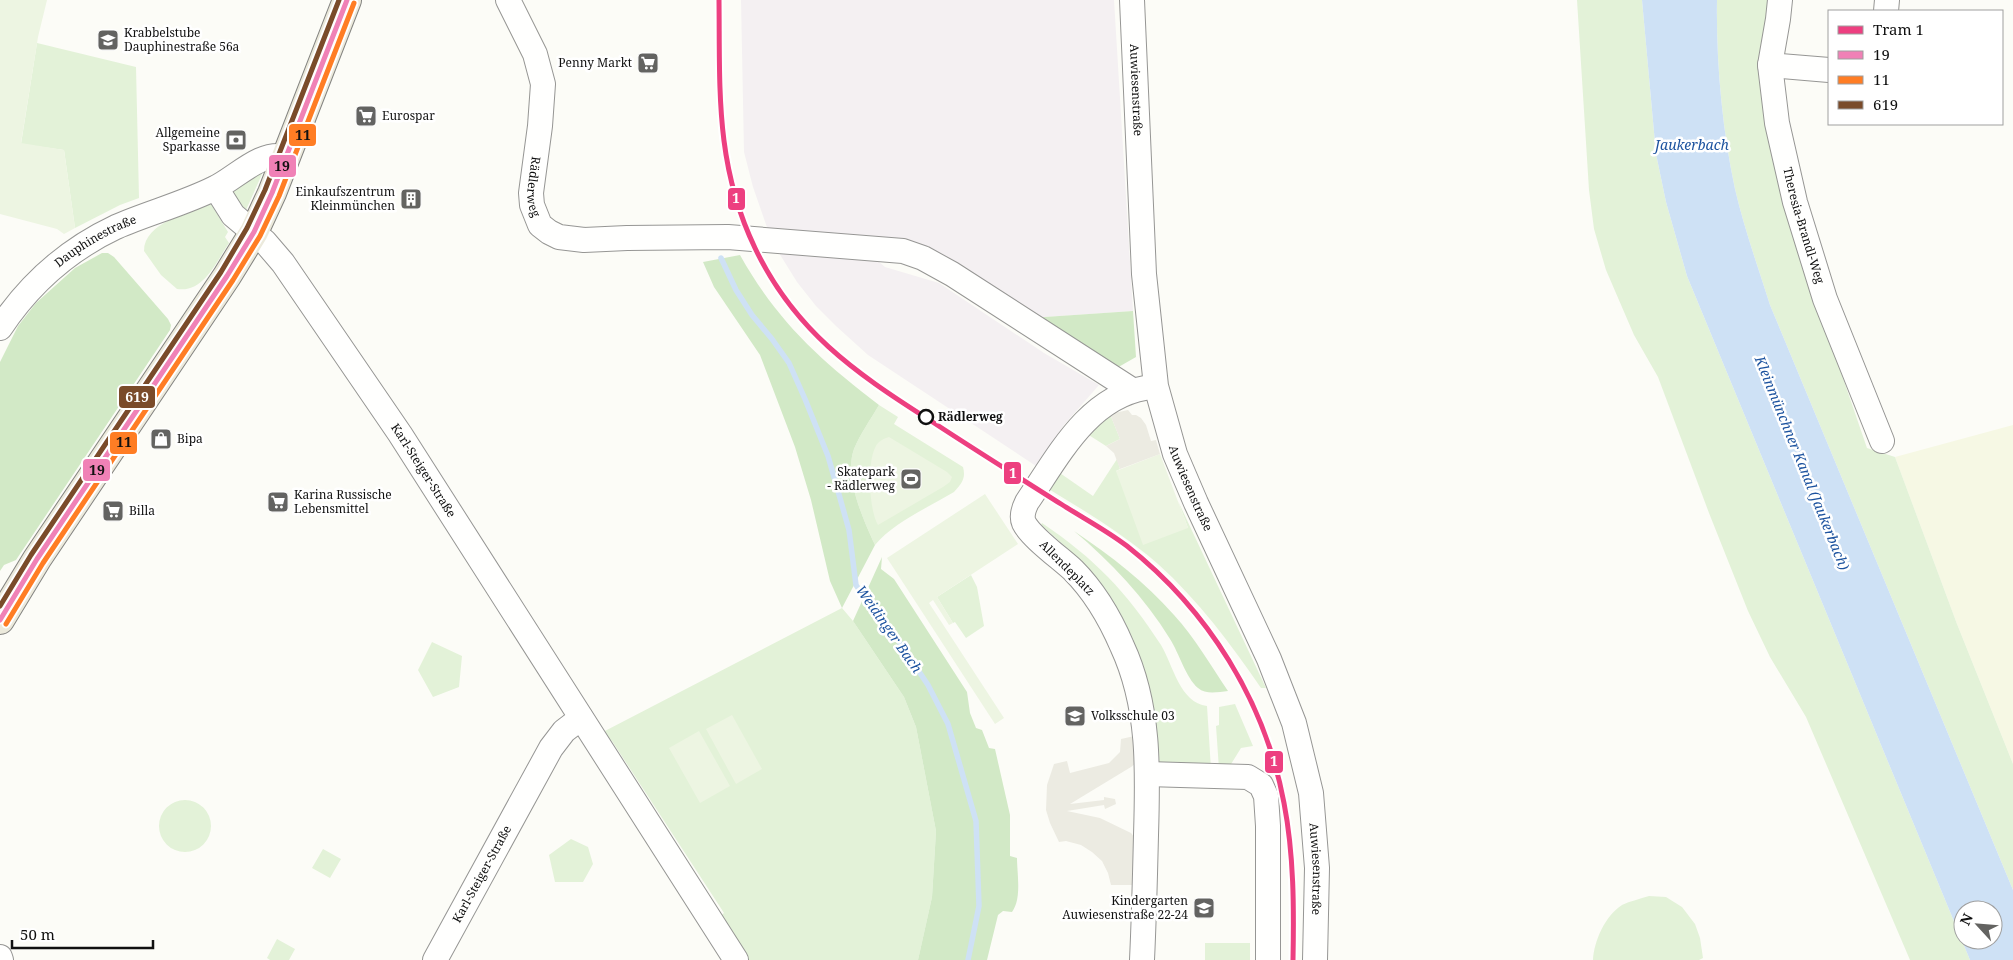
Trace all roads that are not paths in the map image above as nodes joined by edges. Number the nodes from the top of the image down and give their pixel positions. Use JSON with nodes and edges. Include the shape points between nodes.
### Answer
{"nodes":[{"id":1,"x":347,"y":0,"type":"edge"},
{"id":2,"x":508,"y":0,"type":"edge"},
{"id":3,"x":1132,"y":0,"type":"edge"},
{"id":4,"x":1780,"y":0,"type":"edge"},
{"id":5,"x":1770,"y":65,"type":"junction"},
{"id":6,"x":1828,"y":70,"type":"edge"},
{"id":7,"x":286,"y":157,"type":"junction"},
{"id":8,"x":216,"y":188,"type":"junction"},
{"id":9,"x":254,"y":232,"type":"junction"},
{"id":10,"x":0,"y":328,"type":"edge"},
{"id":11,"x":1156,"y":386,"type":"junction"},
{"id":12,"x":1132,"y":390,"type":"junction"},
{"id":13,"x":1882,"y":440,"type":"dead end"},
{"id":14,"x":0,"y":620,"type":"edge"},
{"id":15,"x":581,"y":718,"type":"junction"},
{"id":16,"x":1147,"y":774,"type":"junction"},
{"id":17,"x":732,"y":959,"type":"edge"},
{"id":18,"x":435,"y":960,"type":"edge"},
{"id":19,"x":1142,"y":960,"type":"edge"},
{"id":20,"x":1268,"y":960,"type":"edge"},
{"id":21,"x":1315,"y":960,"type":"edge"}],
"edges":[{"from":1,"to":7,"type":"main road"},
{"from":2,"to":12,"type":"street","name":"Rädlerweg","via":[[534,54],[543,84],[531,193],[540,225],[549,232],[559,237],[584,240],[728,237],[903,251],[952,274]]},
{"from":3,"to":11,"type":"street","name":"Auwiesenstraße","via":[[1144,274]]},
{"from":4,"to":5,"type":"street","name":"Theresia-Brandl-Weg"},
{"from":5,"to":6,"type":"street"},
{"from":5,"to":13,"type":"street","name":"Theresia-Brandl-Weg","via":[[1777,123],[1795,202],[1825,299]]},
{"from":7,"to":8,"type":"street","name":"Dauphinestraße","via":[[266,158]]},
{"from":7,"to":9,"type":"main road"},
{"from":8,"to":9,"type":"street","via":[[233,215]]},
{"from":8,"to":10,"type":"street","name":"Dauphinestraße","via":[[117,227],[80,247],[36,282],[17,302]]},
{"from":9,"to":14,"type":"main road"},
{"from":9,"to":15,"type":"street","name":"Karl-Steiger-Straße","via":[[284,263],[394,426]]},
{"from":11,"to":12,"type":"street","name":"Allendeplatz"},
{"from":11,"to":21,"type":"street","name":"Auwiesenstraße","via":[[1175,454],[1270,659],[1294,723],[1311,793],[1317,868]]},
{"from":12,"to":16,"type":"street","name":"Allendeplatz","via":[[1096,411],[1078,427],[1022,514],[1031,532],[1097,598],[1116,631],[1126,652],[1140,701]]},
{"from":15,"to":17,"type":"street","name":"Karl-Steiger-Straße"},
{"from":15,"to":18,"type":"street","name":"Karl-Steiger-Straße","via":[[564,731],[551,748]]},
{"from":16,"to":19,"type":"street","name":"Allendeplatz"},
{"from":16,"to":20,"type":"street","via":[[1248,777],[1261,786],[1266,796],[1268,826]]}]}
